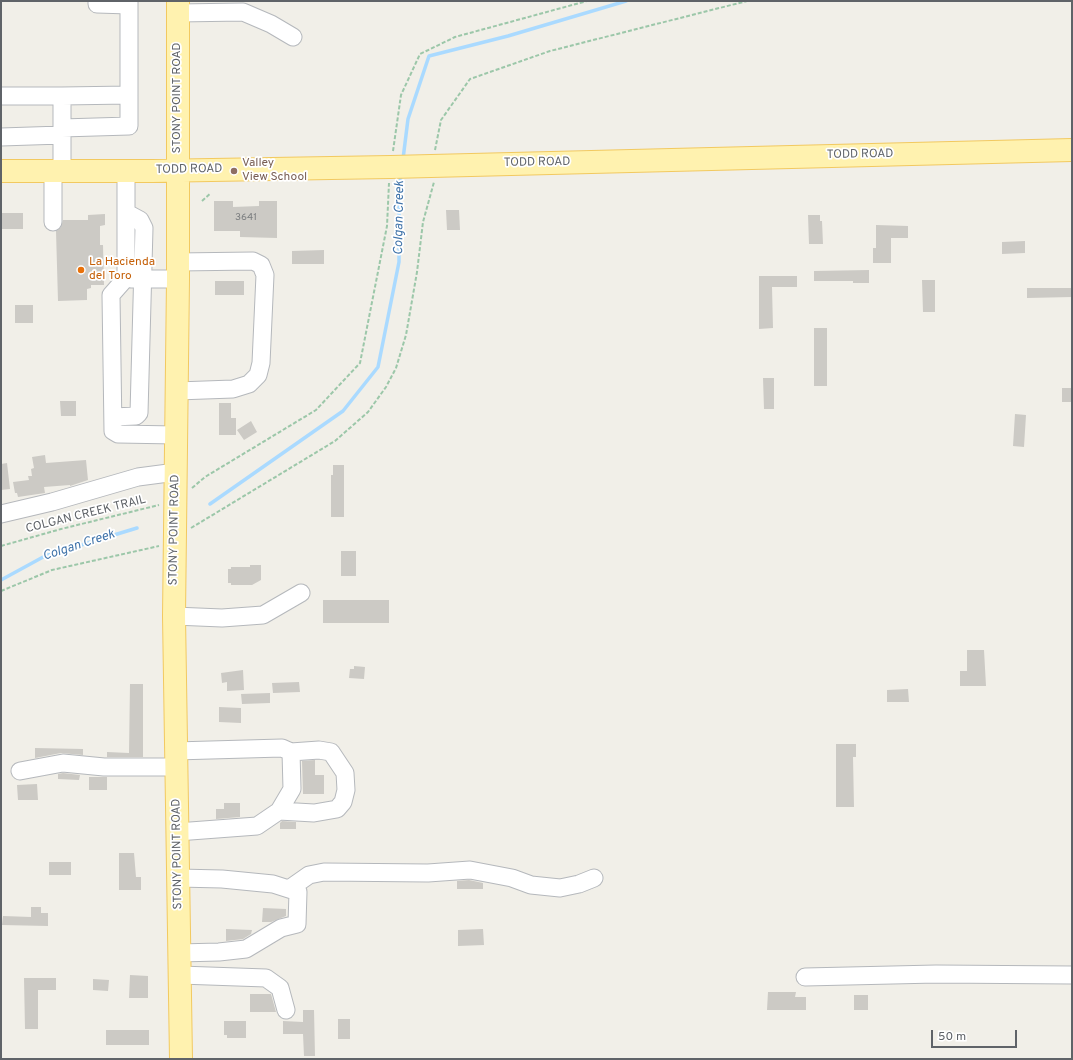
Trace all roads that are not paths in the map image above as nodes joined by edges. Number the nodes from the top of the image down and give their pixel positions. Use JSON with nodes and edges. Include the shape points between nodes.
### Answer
{"nodes":[{"id":1,"x":97,"y":1,"type":"edge"},
{"id":2,"x":129,"y":3,"type":"edge"},
{"id":3,"x":178,"y":7,"type":"edge"},
{"id":4,"x":293,"y":37,"type":"dead end"},
{"id":5,"x":129,"y":95,"type":"junction"},
{"id":6,"x":1,"y":96,"type":"edge"},
{"id":7,"x":62,"y":96,"type":"junction"},
{"id":8,"x":62,"y":132,"type":"junction"},
{"id":9,"x":1,"y":137,"type":"edge"},
{"id":10,"x":1072,"y":150,"type":"edge"},
{"id":11,"x":178,"y":170,"type":"junction"},
{"id":12,"x":1,"y":171,"type":"edge"},
{"id":13,"x":57,"y":171,"type":"junction"},
{"id":14,"x":126,"y":171,"type":"junction"},
{"id":15,"x":53,"y":222,"type":"dead end"},
{"id":16,"x":178,"y":271,"type":"junction"},
{"id":17,"x":134,"y":279,"type":"junction"},
{"id":18,"x":177,"y":391,"type":"junction"},
{"id":19,"x":113,"y":417,"type":"junction"},
{"id":20,"x":176,"y":434,"type":"junction"},
{"id":21,"x":176,"y":472,"type":"junction"},
{"id":22,"x":1,"y":514,"type":"edge"},
{"id":23,"x":301,"y":593,"type":"dead end"},
{"id":24,"x":174,"y":616,"type":"junction"},
{"id":25,"x":291,"y":752,"type":"junction"},
{"id":26,"x":176,"y":759,"type":"junction"},
{"id":27,"x":20,"y":771,"type":"dead end"},
{"id":28,"x":279,"y":811,"type":"junction"},
{"id":29,"x":177,"y":832,"type":"junction"},
{"id":30,"x":178,"y":878,"type":"junction"},
{"id":31,"x":594,"y":878,"type":"dead end"},
{"id":32,"x":289,"y":889,"type":"junction"},
{"id":33,"x":179,"y":953,"type":"junction"},
{"id":34,"x":1072,"y":975,"type":"edge"},
{"id":35,"x":180,"y":976,"type":"junction"},
{"id":36,"x":805,"y":977,"type":"dead end"},
{"id":37,"x":286,"y":1010,"type":"dead end"},
{"id":38,"x":181,"y":1059,"type":"edge"}],
"edges":[{"from":1,"to":2,"type":"lane","via":[[97,4]]},
{"from":2,"to":5,"type":"lane"},
{"from":3,"to":4,"type":"lane","via":[[243,12]]},
{"from":3,"to":11,"type":"main road","name":"STONY POINT ROAD"},
{"from":5,"to":7,"type":"lane"},
{"from":5,"to":8,"type":"lane","via":[[129,126]]},
{"from":6,"to":7,"type":"lane"},
{"from":7,"to":8,"type":"lane"},
{"from":8,"to":9,"type":"lane"},
{"from":8,"to":13,"type":"lane"},
{"from":10,"to":11,"type":"main road","name":"TODD ROAD"},
{"from":11,"to":14,"type":"main road","name":"TODD ROAD"},
{"from":11,"to":16,"type":"main road","name":"STONY POINT ROAD"},
{"from":12,"to":13,"type":"main road","name":"TODD ROAD"},
{"from":13,"to":14,"type":"main road","name":"TODD ROAD"},
{"from":13,"to":15,"type":"lane"},
{"from":14,"to":17,"type":"lane","via":[[127,212],[140,220],[144,228]]},
{"from":16,"to":17,"type":"lane"},
{"from":16,"to":18,"type":"main road","name":"STONY POINT ROAD"},
{"from":16,"to":18,"type":"lane","via":[[253,261],[261,266],[265,275],[261,363],[258,375],[249,384],[233,389]]},
{"from":17,"to":19,"type":"lane","via":[[110,295]]},
{"from":17,"to":19,"type":"lane","via":[[139,413],[136,416]]},
{"from":18,"to":20,"type":"main road","name":"STONY POINT ROAD"},
{"from":19,"to":20,"type":"lane","via":[[113,431],[118,434]]},
{"from":20,"to":21,"type":"main road","name":"STONY POINT ROAD"},
{"from":21,"to":22,"type":"lane","via":[[138,478]]},
{"from":21,"to":24,"type":"main road","name":"STONY POINT ROAD"},
{"from":23,"to":24,"type":"lane","via":[[263,615],[222,618]]},
{"from":24,"to":26,"type":"main road","name":"STONY POINT ROAD"},
{"from":25,"to":26,"type":"lane","via":[[282,748]]},
{"from":25,"to":28,"type":"lane","via":[[292,789]]},
{"from":25,"to":28,"type":"lane","via":[[331,752],[345,773],[346,790],[343,802],[337,809],[314,813]]},
{"from":26,"to":27,"type":"lane","via":[[104,768],[63,764]]},
{"from":26,"to":29,"type":"main road","name":"STONY POINT ROAD"},
{"from":28,"to":29,"type":"lane","via":[[257,826]]},
{"from":29,"to":30,"type":"main road","name":"STONY POINT ROAD"},
{"from":30,"to":32,"type":"lane","via":[[273,884]]},
{"from":30,"to":33,"type":"main road","name":"STONY POINT ROAD"},
{"from":31,"to":32,"type":"lane","via":[[560,888],[532,885],[512,878],[470,870],[428,873],[324,872],[309,875]]},
{"from":32,"to":33,"type":"lane","via":[[298,892],[297,924],[281,928],[246,949]]},
{"from":33,"to":35,"type":"main road","name":"STONY POINT ROAD"},
{"from":34,"to":36,"type":"lane","via":[[936,974]]},
{"from":35,"to":37,"type":"lane","via":[[266,978],[280,988]]},
{"from":35,"to":38,"type":"main road","name":"STONY POINT ROAD"}]}
